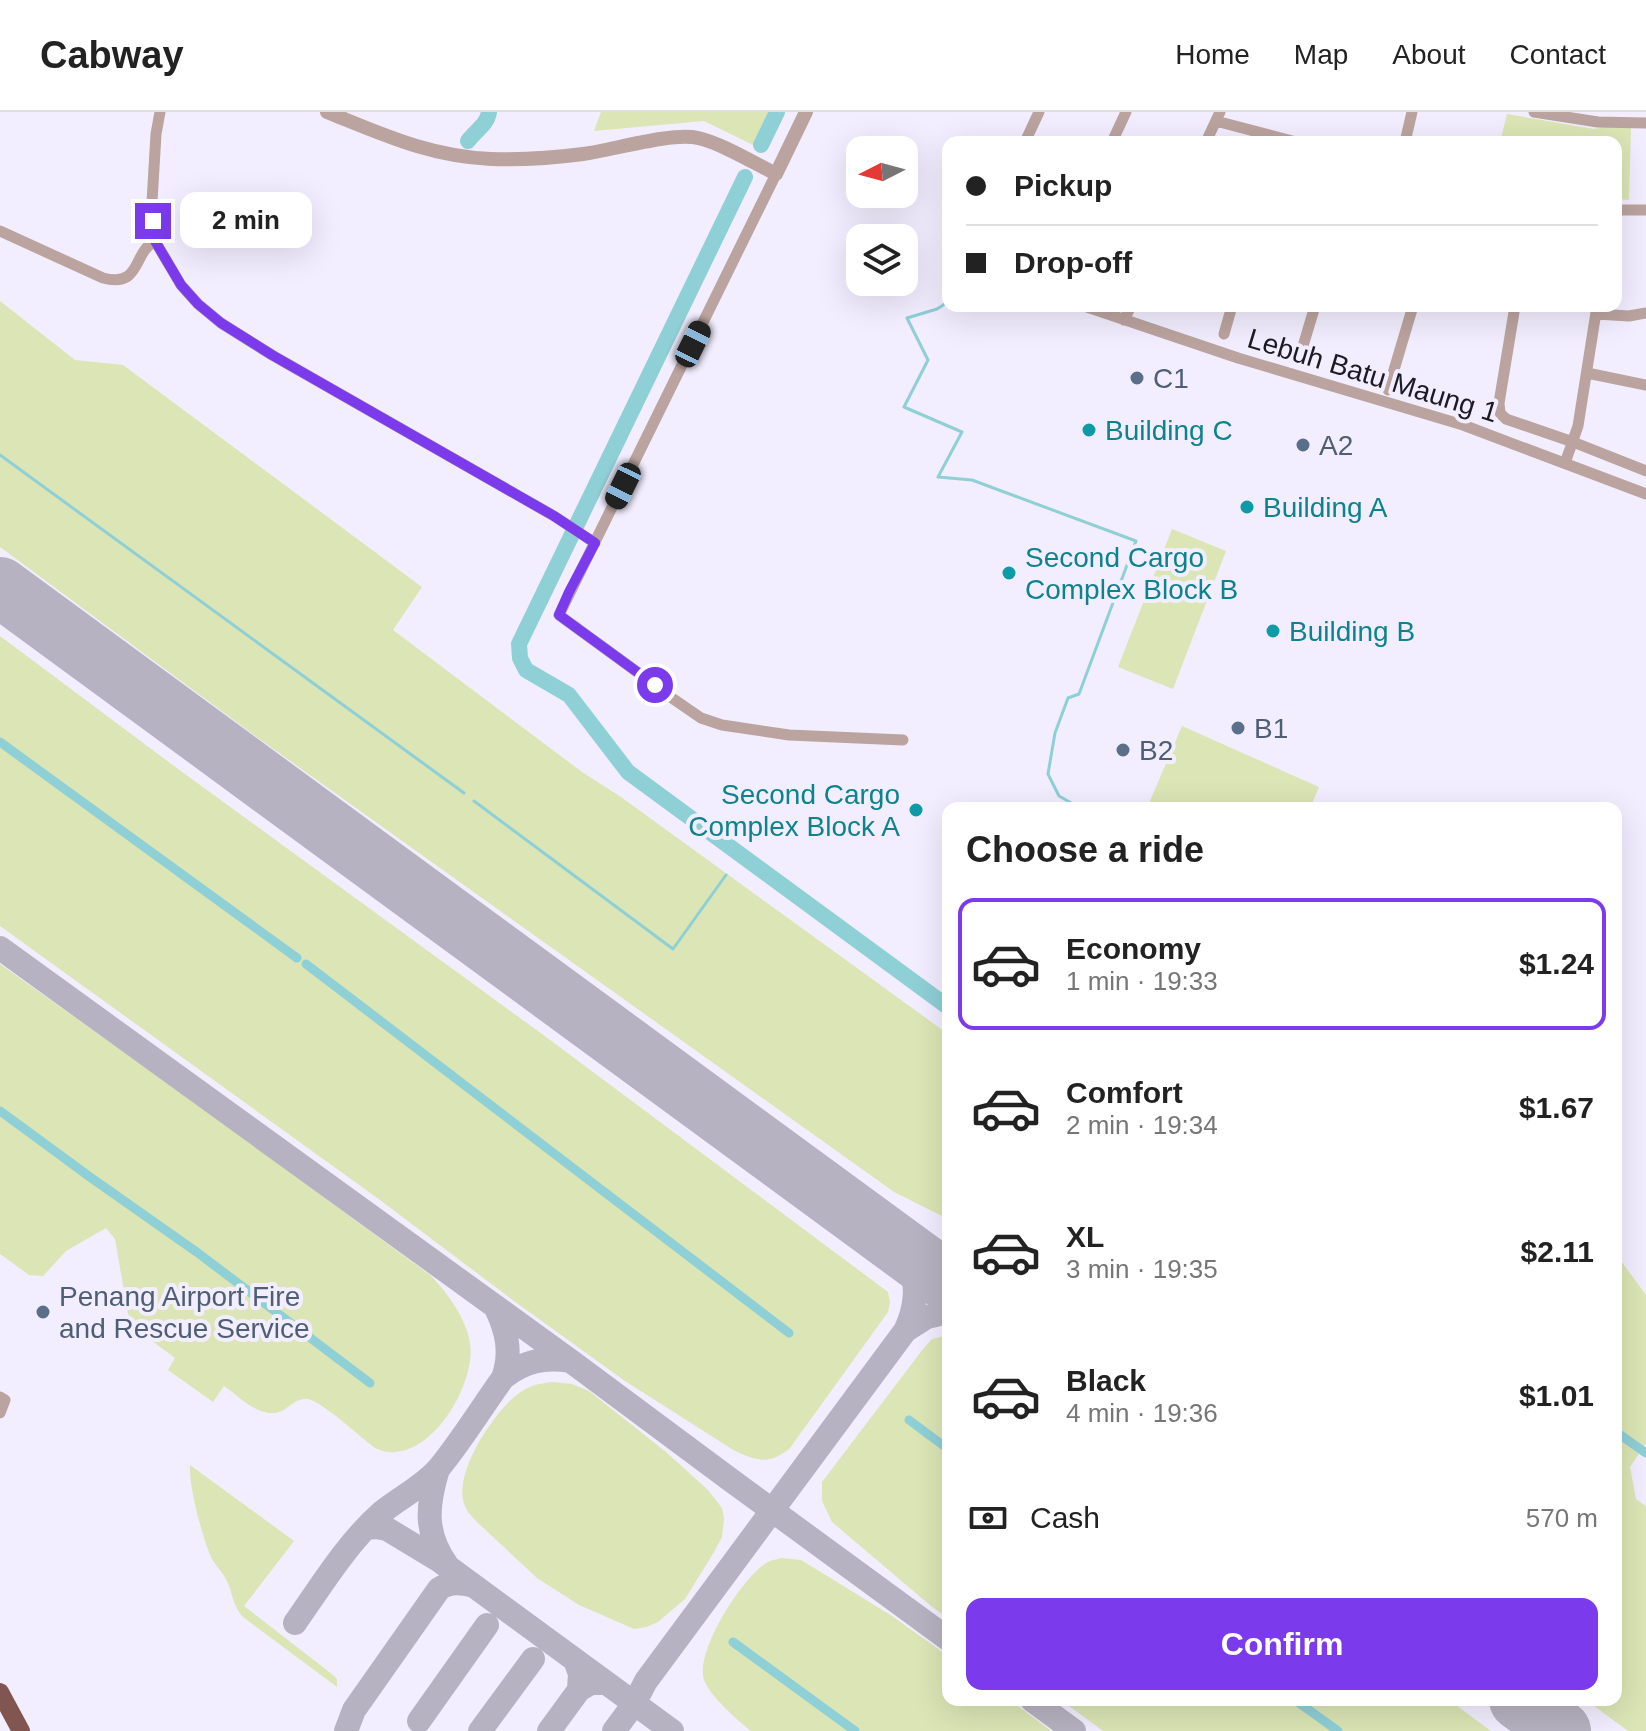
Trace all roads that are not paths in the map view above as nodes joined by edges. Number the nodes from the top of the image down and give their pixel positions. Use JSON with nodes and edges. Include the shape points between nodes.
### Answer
{"nodes":[{"id":1,"x":160,"y":112,"type":"edge"},
{"id":2,"x":327,"y":112,"type":"edge"},
{"id":3,"x":806,"y":112,"type":"edge"},
{"id":4,"x":1039,"y":112,"type":"edge"},
{"id":5,"x":1126,"y":112,"type":"edge"},
{"id":6,"x":1412,"y":112,"type":"edge"},
{"id":7,"x":1534,"y":112,"type":"edge"},
{"id":8,"x":1572,"y":115,"type":"edge"},
{"id":9,"x":1218,"y":116,"type":"edge"},
{"id":10,"x":1646,"y":123,"type":"edge"},
{"id":11,"x":1028,"y":136,"type":"edge"},
{"id":12,"x":1115,"y":136,"type":"edge"},
{"id":13,"x":1209,"y":136,"type":"edge"},
{"id":14,"x":1278,"y":136,"type":"edge"},
{"id":15,"x":1406,"y":136,"type":"edge"},
{"id":16,"x":776,"y":174,"type":"junction"},
{"id":17,"x":1622,"y":210,"type":"edge"},
{"id":18,"x":1646,"y":210,"type":"edge"},
{"id":19,"x":0,"y":231,"type":"edge"},
{"id":20,"x":155,"y":241,"type":"junction"},
{"id":21,"x":1101,"y":312,"type":"edge"},
{"id":22,"x":1128,"y":312,"type":"edge"},
{"id":23,"x":1230,"y":312,"type":"edge"},
{"id":24,"x":1313,"y":312,"type":"edge"},
{"id":25,"x":1411,"y":312,"type":"edge"},
{"id":26,"x":1514,"y":312,"type":"edge"},
{"id":27,"x":1596,"y":312,"type":"edge"},
{"id":28,"x":1607,"y":312,"type":"edge"},
{"id":29,"x":1646,"y":313,"type":"edge"},
{"id":30,"x":1124,"y":320,"type":"junction"},
{"id":31,"x":1224,"y":334,"type":"dead end"},
{"id":32,"x":1300,"y":356,"type":"dead end"},
{"id":33,"x":1587,"y":373,"type":"junction"},
{"id":34,"x":1646,"y":385,"type":"edge"},
{"id":35,"x":1388,"y":390,"type":"dead end"},
{"id":36,"x":1573,"y":442,"type":"junction"},
{"id":37,"x":1565,"y":463,"type":"junction"},
{"id":38,"x":1646,"y":471,"type":"edge"},
{"id":39,"x":1646,"y":494,"type":"edge"},
{"id":40,"x":594,"y":542,"type":"junction"},
{"id":41,"x":655,"y":685,"type":"dead end"},
{"id":42,"x":669,"y":696,"type":"dead end"},
{"id":43,"x":903,"y":740,"type":"dead end"},
{"id":44,"x":0,"y":1397,"type":"edge"},
{"id":45,"x":0,"y":1413,"type":"edge"},
{"id":46,"x":0,"y":1692,"type":"edge"},
{"id":47,"x":0,"y":1717,"type":"edge"},
{"id":48,"x":8,"y":1731,"type":"edge"},
{"id":49,"x":21,"y":1731,"type":"edge"}],
"edges":[{"from":1,"to":20,"type":"street","via":[[152,202]]},
{"from":2,"to":16,"type":"street","via":[[406,144],[491,159],[581,154],[697,137]]},
{"from":3,"to":16,"type":"street"},
{"from":4,"to":11,"type":"street"},
{"from":5,"to":12,"type":"street"},
{"from":6,"to":15,"type":"street"},
{"from":7,"to":8,"type":"street"},
{"from":8,"to":10,"type":"street","via":[[1598,122]]},
{"from":9,"to":13,"type":"street"},
{"from":9,"to":14,"type":"street"},
{"from":16,"to":40,"type":"street"},
{"from":17,"to":18,"type":"street"},
{"from":19,"to":20,"type":"street","via":[[112,280],[131,274]]},
{"from":20,"to":40,"type":"street","via":[[181,285],[221,323]]},
{"from":21,"to":30,"type":"street","name":"Lebuh Batu Maung 1"},
{"from":22,"to":30,"type":"street"},
{"from":23,"to":31,"type":"street"},
{"from":24,"to":32,"type":"street"},
{"from":25,"to":35,"type":"street"},
{"from":26,"to":36,"type":"street","via":[[1500,413]]},
{"from":27,"to":33,"type":"street"},
{"from":28,"to":29,"type":"street"},
{"from":30,"to":37,"type":"street","name":"Lebuh Batu Maung 1","via":[[1463,425]]},
{"from":33,"to":34,"type":"street"},
{"from":33,"to":36,"type":"street"},
{"from":36,"to":37,"type":"street"},
{"from":36,"to":38,"type":"street"},
{"from":37,"to":39,"type":"street","name":"Lebuh Batu Maung 1"},
{"from":40,"to":41,"type":"street","via":[[559,615]]},
{"from":42,"to":43,"type":"street","via":[[722,725],[789,735]]},
{"from":44,"to":45,"type":"street","via":[[5,1402]]},
{"from":46,"to":49,"type":"highway"},
{"from":47,"to":48,"type":"highway"}]}
